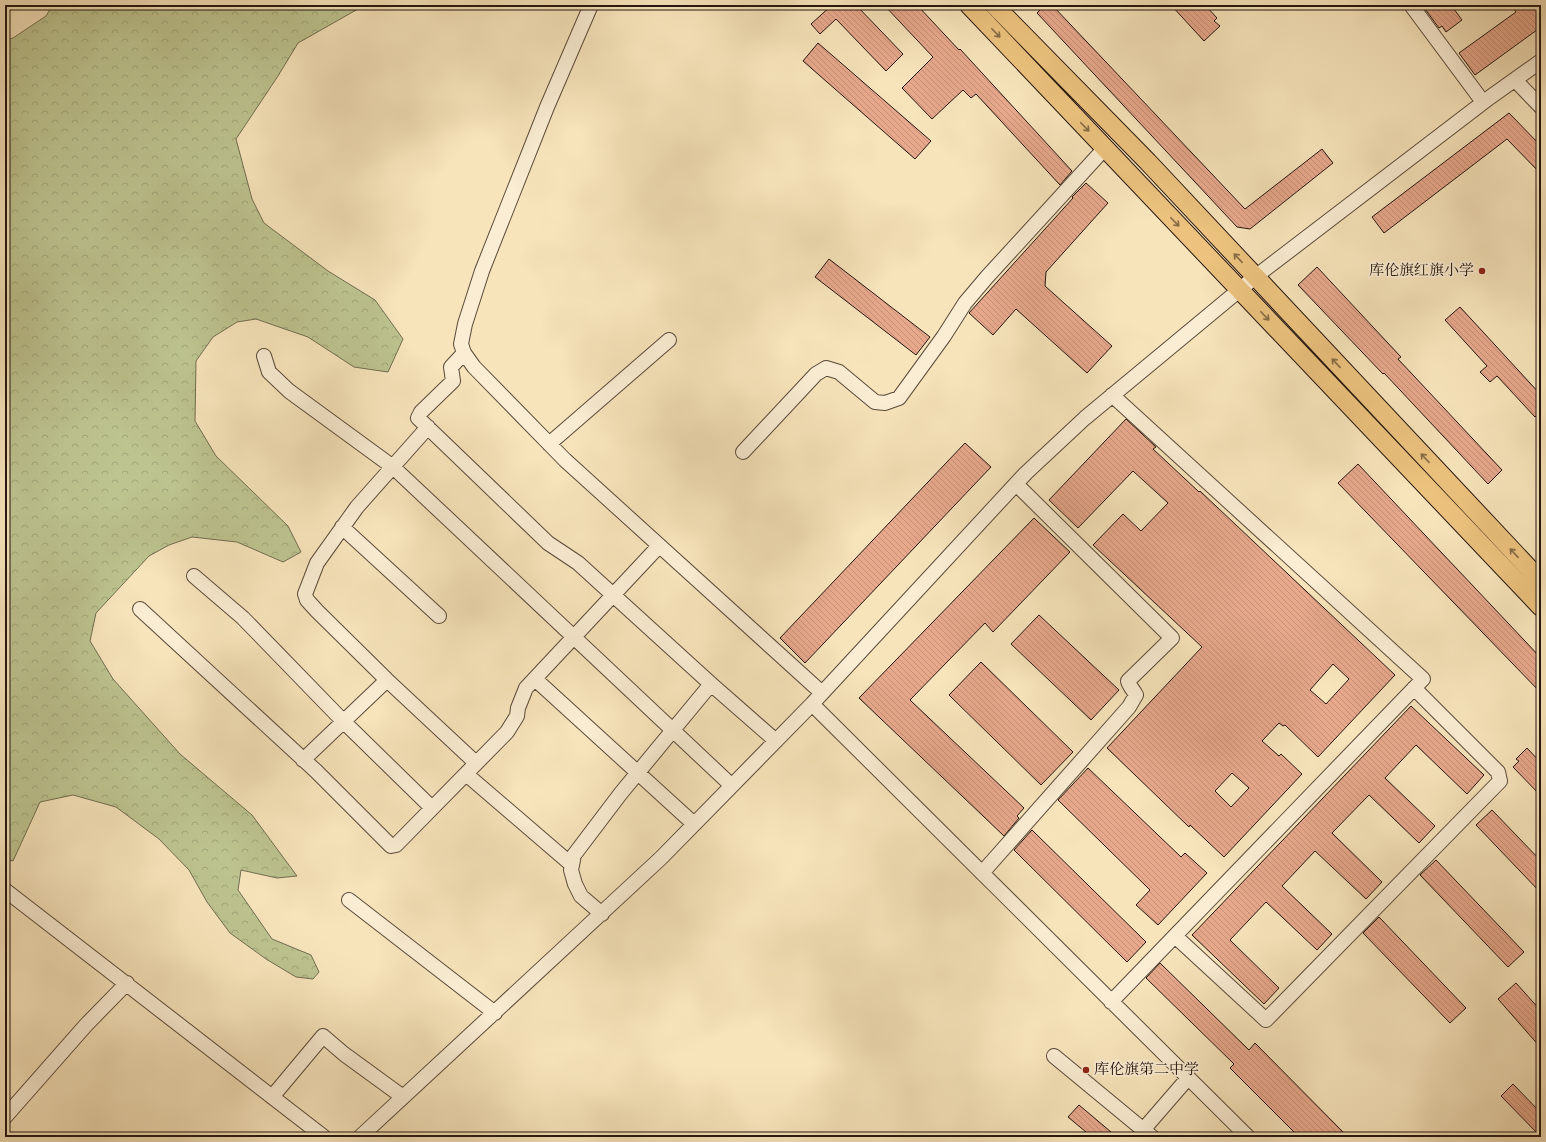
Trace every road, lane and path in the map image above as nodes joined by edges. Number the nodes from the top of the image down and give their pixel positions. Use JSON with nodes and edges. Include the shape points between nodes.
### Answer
{"nodes":[{"id":1,"x":591,"y":5,"type":"edge"},
{"id":2,"x":969,"y":5,"type":"edge"},
{"id":3,"x":994,"y":5,"type":"edge"},
{"id":4,"x":1411,"y":5,"type":"edge"},
{"id":5,"x":1541,"y":61,"type":"edge"},
{"id":6,"x":1515,"y":80,"type":"junction"},
{"id":7,"x":1484,"y":102,"type":"junction"},
{"id":8,"x":1541,"y":107,"type":"edge"},
{"id":9,"x":1105,"y":148,"type":"junction"},
{"id":10,"x":1255,"y":277,"type":"junction"},
{"id":11,"x":1239,"y":289,"type":"junction"},
{"id":12,"x":669,"y":340,"type":"dead end"},
{"id":13,"x":464,"y":353,"type":"junction"},
{"id":14,"x":264,"y":356,"type":"dead end"},
{"id":15,"x":1112,"y":395,"type":"junction"},
{"id":16,"x":428,"y":427,"type":"junction"},
{"id":17,"x":549,"y":444,"type":"junction"},
{"id":18,"x":743,"y":452,"type":"dead end"},
{"id":19,"x":393,"y":467,"type":"junction"},
{"id":20,"x":1016,"y":484,"type":"junction"},
{"id":21,"x":342,"y":527,"type":"junction"},
{"id":22,"x":659,"y":546,"type":"junction"},
{"id":23,"x":194,"y":576,"type":"dead end"},
{"id":24,"x":1541,"y":581,"type":"edge"},
{"id":25,"x":614,"y":595,"type":"junction"},
{"id":26,"x":1541,"y":607,"type":"edge"},
{"id":27,"x":140,"y":609,"type":"dead end"},
{"id":28,"x":439,"y":616,"type":"dead end"},
{"id":29,"x":574,"y":637,"type":"junction"},
{"id":30,"x":535,"y":679,"type":"junction"},
{"id":31,"x":386,"y":680,"type":"junction"},
{"id":32,"x":711,"y":684,"type":"junction"},
{"id":33,"x":1414,"y":688,"type":"junction"},
{"id":34,"x":822,"y":693,"type":"junction"},
{"id":35,"x":812,"y":704,"type":"junction"},
{"id":36,"x":343,"y":721,"type":"junction"},
{"id":37,"x":673,"y":730,"type":"junction"},
{"id":38,"x":776,"y":741,"type":"junction"},
{"id":39,"x":303,"y":760,"type":"junction"},
{"id":40,"x":476,"y":763,"type":"junction"},
{"id":41,"x":637,"y":773,"type":"junction"},
{"id":42,"x":466,"y":774,"type":"junction"},
{"id":43,"x":731,"y":786,"type":"junction"},
{"id":44,"x":432,"y":808,"type":"junction"},
{"id":45,"x":694,"y":824,"type":"junction"},
{"id":46,"x":572,"y":865,"type":"junction"},
{"id":47,"x":982,"y":873,"type":"junction"},
{"id":48,"x":5,"y":890,"type":"edge"},
{"id":49,"x":349,"y":900,"type":"dead end"},
{"id":50,"x":602,"y":914,"type":"junction"},
{"id":51,"x":1175,"y":936,"type":"junction"},
{"id":52,"x":127,"y":984,"type":"junction"},
{"id":53,"x":1111,"y":1002,"type":"junction"},
{"id":54,"x":495,"y":1013,"type":"junction"},
{"id":55,"x":1054,"y":1056,"type":"dead end"},
{"id":56,"x":1188,"y":1078,"type":"junction"},
{"id":57,"x":272,"y":1097,"type":"junction"},
{"id":58,"x":403,"y":1097,"type":"junction"},
{"id":59,"x":5,"y":1117,"type":"edge"},
{"id":60,"x":1148,"y":1133,"type":"edge"},
{"id":61,"x":324,"y":1137,"type":"edge"},
{"id":62,"x":360,"y":1137,"type":"edge"},
{"id":63,"x":1248,"y":1137,"type":"edge"}],
"edges":[{"from":1,"to":13,"type":"street","via":[[547,107],[482,271],[465,324],[461,344]]},
{"from":2,"to":9,"type":"main road","one_way":true},
{"from":10,"to":3,"type":"main road","one_way":true,"via":[[1148,162]]},
{"from":4,"to":7,"type":"street"},
{"from":5,"to":6,"type":"street"},
{"from":6,"to":7,"type":"street"},
{"from":6,"to":8,"type":"street"},
{"from":7,"to":10,"type":"street"},
{"from":9,"to":11,"type":"main road","one_way":true},
{"from":9,"to":18,"type":"street","via":[[965,303],[899,398],[885,403],[875,402],[839,372],[826,368],[816,374]]},
{"from":10,"to":11,"type":"street"},
{"from":24,"to":10,"type":"main road","one_way":true},
{"from":11,"to":15,"type":"street"},
{"from":11,"to":26,"type":"main road","one_way":true},
{"from":12,"to":17,"type":"street"},
{"from":13,"to":16,"type":"street","via":[[451,367],[453,381],[418,418]]},
{"from":13,"to":17,"type":"street","via":[[474,367]]},
{"from":14,"to":19,"type":"street","via":[[269,372],[289,391]]},
{"from":15,"to":20,"type":"street","via":[[1051,448]]},
{"from":15,"to":33,"type":"street","via":[[1423,679]]},
{"from":16,"to":19,"type":"street"},
{"from":16,"to":25,"type":"street","via":[[548,544],[578,562]]},
{"from":17,"to":22,"type":"street"},
{"from":19,"to":21,"type":"street"},
{"from":19,"to":29,"type":"street"},
{"from":20,"to":34,"type":"street"},
{"from":20,"to":47,"type":"street","via":[[1172,638],[1128,681],[1136,695],[1129,707]]},
{"from":21,"to":28,"type":"street"},
{"from":21,"to":31,"type":"street","via":[[317,563],[305,594],[317,611]]},
{"from":22,"to":25,"type":"street"},
{"from":22,"to":34,"type":"street"},
{"from":23,"to":36,"type":"street","via":[[243,618]]},
{"from":25,"to":29,"type":"street"},
{"from":25,"to":32,"type":"street"},
{"from":27,"to":39,"type":"street"},
{"from":29,"to":30,"type":"street"},
{"from":29,"to":37,"type":"street"},
{"from":30,"to":40,"type":"street","via":[[526,688],[517,716],[507,732]]},
{"from":30,"to":41,"type":"street"},
{"from":31,"to":36,"type":"street"},
{"from":31,"to":40,"type":"street"},
{"from":32,"to":37,"type":"street"},
{"from":32,"to":38,"type":"street"},
{"from":33,"to":51,"type":"street"},
{"from":33,"to":51,"type":"street","via":[[1498,772],[1500,781],[1266,1020]]},
{"from":34,"to":35,"type":"street"},
{"from":35,"to":38,"type":"street"},
{"from":35,"to":47,"type":"street"},
{"from":36,"to":39,"type":"street"},
{"from":36,"to":44,"type":"street"},
{"from":37,"to":41,"type":"street"},
{"from":37,"to":43,"type":"street"},
{"from":38,"to":43,"type":"street"},
{"from":39,"to":44,"type":"street","via":[[391,846],[396,845]]},
{"from":40,"to":42,"type":"street"},
{"from":41,"to":45,"type":"street"},
{"from":41,"to":46,"type":"street","via":[[574,855]]},
{"from":42,"to":44,"type":"street"},
{"from":42,"to":46,"type":"street"},
{"from":43,"to":45,"type":"street"},
{"from":45,"to":50,"type":"street"},
{"from":46,"to":50,"type":"street","via":[[575,884],[581,896]]},
{"from":47,"to":53,"type":"street"},
{"from":48,"to":52,"type":"street"},
{"from":49,"to":54,"type":"street"},
{"from":50,"to":54,"type":"street"},
{"from":51,"to":53,"type":"street"},
{"from":52,"to":57,"type":"street"},
{"from":52,"to":59,"type":"street","via":[[86,1025]]},
{"from":53,"to":56,"type":"street"},
{"from":54,"to":58,"type":"street"},
{"from":55,"to":60,"type":"street"},
{"from":56,"to":60,"type":"street"},
{"from":56,"to":63,"type":"street"},
{"from":57,"to":58,"type":"street","via":[[323,1036]]},
{"from":57,"to":61,"type":"street"},
{"from":58,"to":62,"type":"street"}]}
